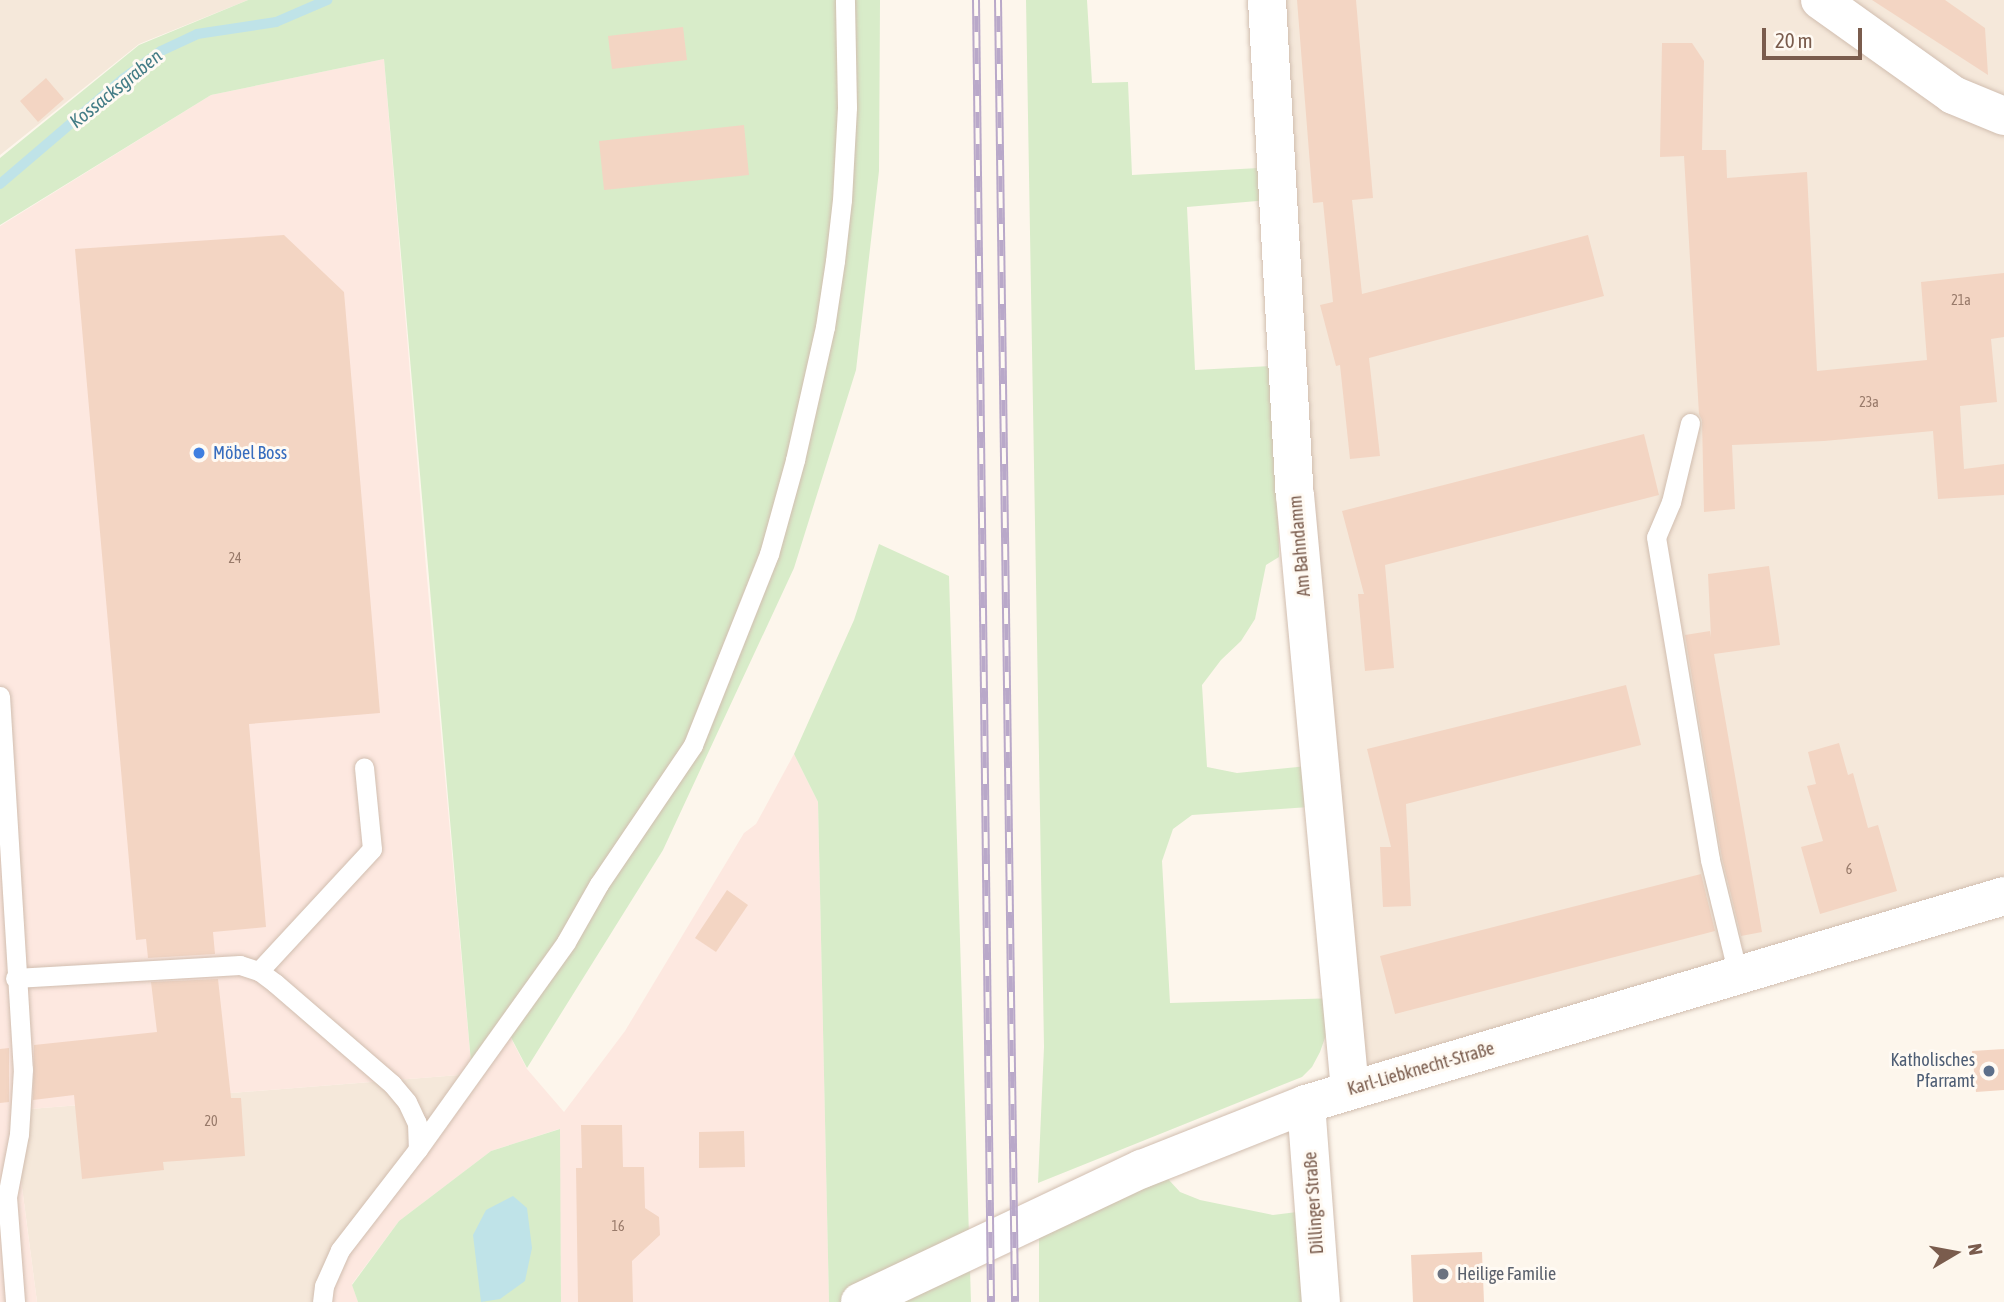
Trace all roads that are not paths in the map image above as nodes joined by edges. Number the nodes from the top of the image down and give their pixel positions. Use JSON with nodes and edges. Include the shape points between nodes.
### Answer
{"nodes":[{"id":1,"x":845,"y":0,"type":"edge"},
{"id":2,"x":1267,"y":0,"type":"edge"},
{"id":3,"x":1820,"y":0,"type":"edge"},
{"id":4,"x":2004,"y":116,"type":"edge"},
{"id":5,"x":1690,"y":423,"type":"dead end"},
{"id":6,"x":0,"y":696,"type":"edge"},
{"id":7,"x":364,"y":767,"type":"dead end"},
{"id":8,"x":2004,"y":897,"type":"edge"},
{"id":9,"x":260,"y":971,"type":"junction"},
{"id":10,"x":1738,"y":975,"type":"junction"},
{"id":11,"x":15,"y":978,"type":"junction"},
{"id":12,"x":1350,"y":1090,"type":"junction"},
{"id":13,"x":1306,"y":1104,"type":"junction"},
{"id":14,"x":418,"y":1149,"type":"junction"},
{"id":15,"x":15,"y":1302,"type":"edge"},
{"id":16,"x":322,"y":1302,"type":"edge"},
{"id":17,"x":860,"y":1302,"type":"edge"},
{"id":18,"x":1321,"y":1302,"type":"edge"}],
"edges":[{"from":1,"to":14,"type":"lane","via":[[847,118],[835,261],[806,413],[769,555],[693,746],[599,884],[566,942]]},
{"from":2,"to":12,"type":"street","name":"Am Bahndamm","via":[[1295,495]]},
{"from":3,"to":4,"type":"street","via":[[1953,95]]},
{"from":5,"to":10,"type":"lane","via":[[1671,502],[1656,537],[1710,860]]},
{"from":6,"to":11,"type":"lane"},
{"from":7,"to":9,"type":"lane","via":[[372,849]]},
{"from":8,"to":10,"type":"street","name":"Karl-Liebknecht-Straße"},
{"from":9,"to":11,"type":"lane","via":[[240,965]]},
{"from":9,"to":14,"type":"lane","via":[[392,1084],[417,1123]]},
{"from":10,"to":12,"type":"street","name":"Karl-Liebknecht-Straße"},
{"from":11,"to":15,"type":"lane","via":[[22,1107],[7,1197]]},
{"from":12,"to":13,"type":"street","name":"Karl-Liebknecht-Straße"},
{"from":13,"to":17,"type":"street","name":"Karl-Liebknecht-Straße","via":[[1142,1169]]},
{"from":13,"to":18,"type":"street","name":"Dillinger Straße"},
{"from":14,"to":16,"type":"lane","via":[[340,1250]]}]}
